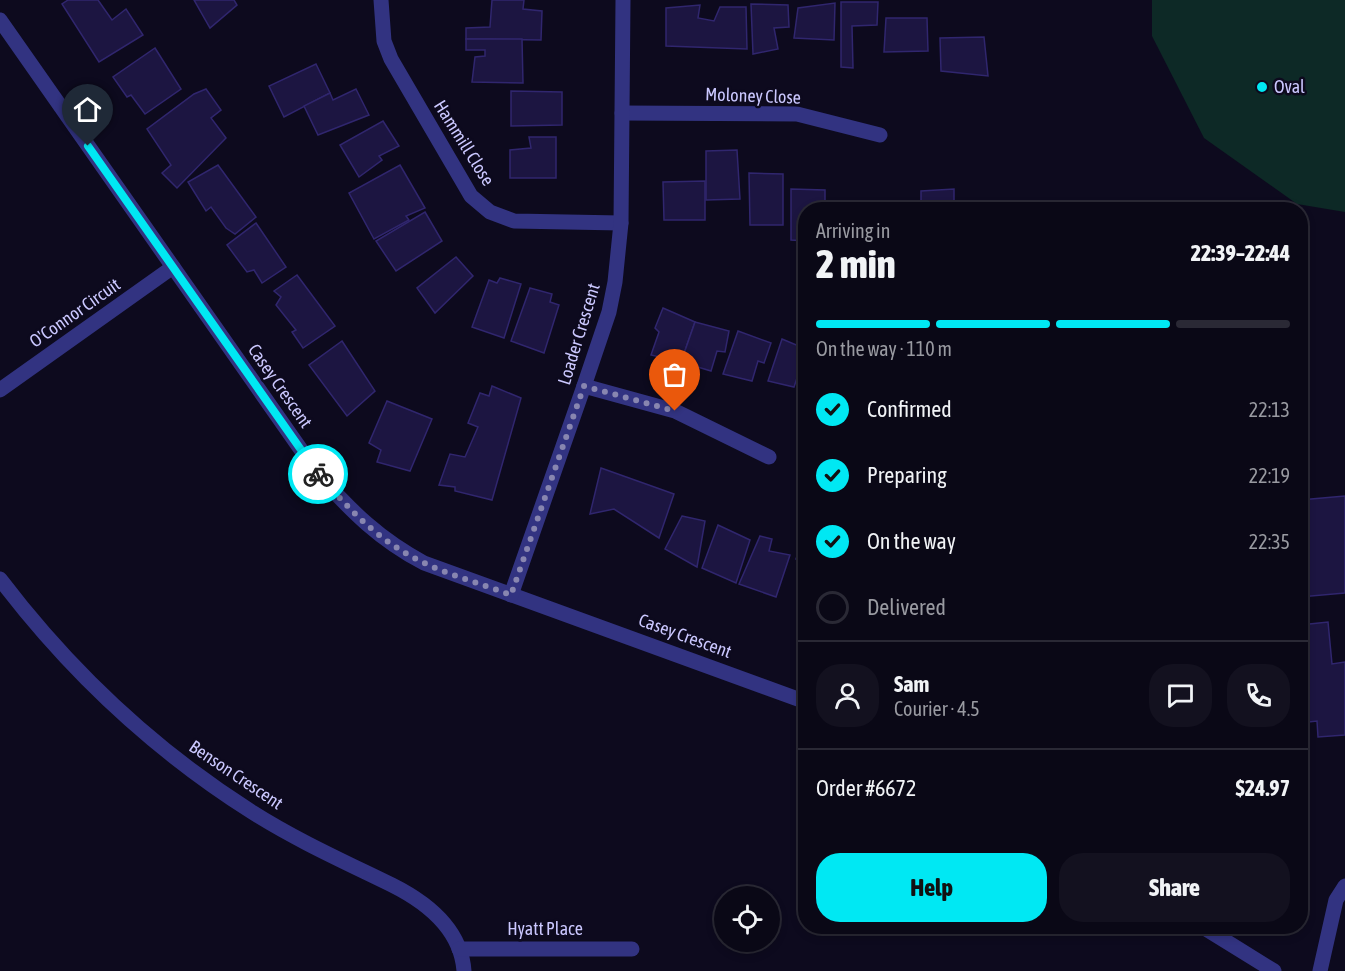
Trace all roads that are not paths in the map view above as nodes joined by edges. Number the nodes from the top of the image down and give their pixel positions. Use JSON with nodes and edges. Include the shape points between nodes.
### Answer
{"nodes":[{"id":1,"x":381,"y":0,"type":"edge"},
{"id":2,"x":623,"y":0,"type":"edge"},
{"id":3,"x":0,"y":20,"type":"edge"},
{"id":4,"x":622,"y":113,"type":"junction"},
{"id":5,"x":880,"y":135,"type":"dead end"},
{"id":6,"x":621,"y":223,"type":"junction"},
{"id":7,"x":173,"y":267,"type":"junction"},
{"id":8,"x":584,"y":386,"type":"junction"},
{"id":9,"x":0,"y":390,"type":"edge"},
{"id":10,"x":769,"y":456,"type":"dead end"},
{"id":11,"x":0,"y":579,"type":"edge"},
{"id":12,"x":511,"y":595,"type":"junction"},
{"id":13,"x":798,"y":699,"type":"edge"},
{"id":14,"x":1345,"y":886,"type":"edge"},
{"id":15,"x":1213,"y":934,"type":"edge"},
{"id":16,"x":459,"y":949,"type":"junction"},
{"id":17,"x":632,"y":949,"type":"dead end"},
{"id":18,"x":464,"y":971,"type":"edge"},
{"id":19,"x":1274,"y":971,"type":"edge"},
{"id":20,"x":1320,"y":971,"type":"edge"}],
"edges":[{"from":1,"to":6,"type":"street","name":"Hammill Close","via":[[384,41],[391,59],[471,196],[490,212],[514,221]]},
{"from":2,"to":4,"type":"street","name":"Loader Crescent"},
{"from":3,"to":7,"type":"street","name":"Casey Crescent"},
{"from":4,"to":5,"type":"street","name":"Moloney Close","via":[[797,114]]},
{"from":4,"to":6,"type":"street","name":"Loader Crescent"},
{"from":6,"to":8,"type":"street","name":"Loader Crescent","via":[[609,312]]},
{"from":7,"to":9,"type":"street","name":"O'Connor Circuit"},
{"from":7,"to":12,"type":"street","name":"Casey Crescent","via":[[318,474],[355,516],[399,550],[424,563]]},
{"from":8,"to":10,"type":"street","via":[[675,411]]},
{"from":8,"to":12,"type":"street","name":"Loader Crescent"},
{"from":11,"to":16,"type":"street","name":"Benson Crescent","via":[[66,660],[136,726],[253,813],[419,899],[443,920]]},
{"from":12,"to":13,"type":"street","name":"Casey Crescent"},
{"from":14,"to":20,"type":"street","via":[[1336,900]]},
{"from":15,"to":19,"type":"street"},
{"from":16,"to":17,"type":"street","name":"Hyatt Place"},
{"from":16,"to":18,"type":"street","name":"Benson Crescent"}]}
